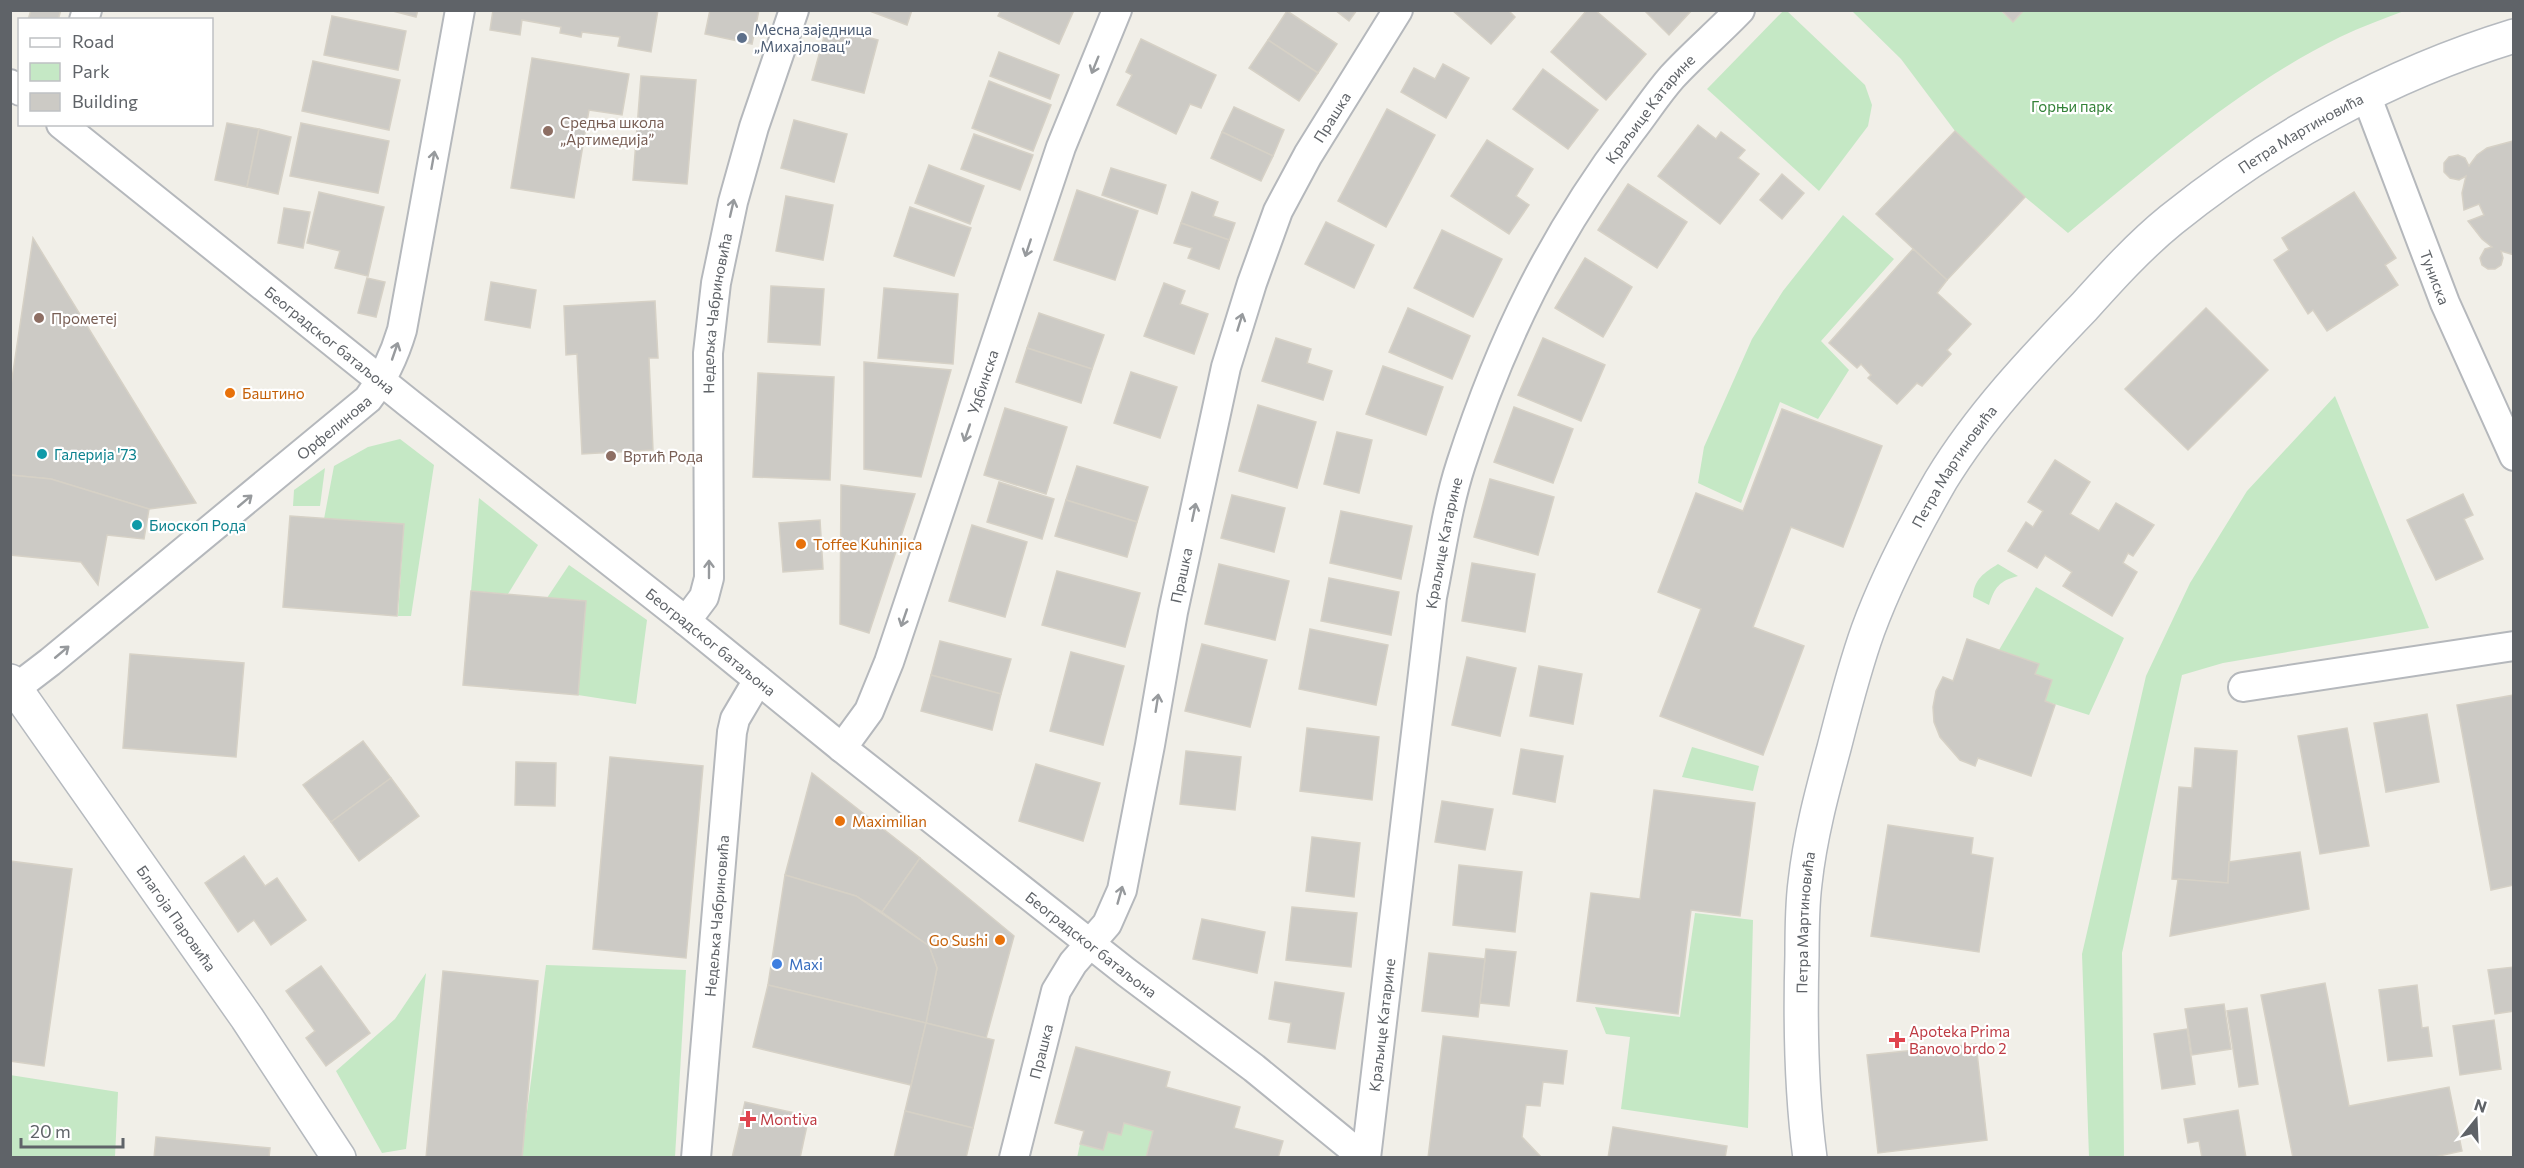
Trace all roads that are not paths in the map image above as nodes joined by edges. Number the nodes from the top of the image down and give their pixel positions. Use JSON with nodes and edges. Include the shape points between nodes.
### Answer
{"nodes":[{"id":1,"x":460,"y":10,"type":"edge"},
{"id":2,"x":794,"y":10,"type":"edge"},
{"id":3,"x":1117,"y":10,"type":"edge"},
{"id":4,"x":1398,"y":10,"type":"edge"},
{"id":5,"x":1740,"y":10,"type":"edge"},
{"id":6,"x":2514,"y":36,"type":"edge"},
{"id":7,"x":2366,"y":95,"type":"junction"},
{"id":8,"x":63,"y":126,"type":"edge"},
{"id":9,"x":381,"y":381,"type":"junction"},
{"id":10,"x":2514,"y":456,"type":"edge"},
{"id":11,"x":686,"y":621,"type":"junction"},
{"id":12,"x":2514,"y":646,"type":"edge"},
{"id":13,"x":758,"y":680,"type":"junction"},
{"id":14,"x":13,"y":685,"type":"edge"},
{"id":15,"x":2243,"y":687,"type":"dead end"},
{"id":16,"x":842,"y":748,"type":"junction"},
{"id":17,"x":1090,"y":944,"type":"junction"},
{"id":18,"x":339,"y":1158,"type":"edge"},
{"id":19,"x":696,"y":1158,"type":"edge"},
{"id":20,"x":1014,"y":1158,"type":"edge"},
{"id":21,"x":1365,"y":1158,"type":"edge"},
{"id":22,"x":1810,"y":1158,"type":"edge"}],
"edges":[{"from":9,"to":1,"type":"street","name":"Орфелинова","one_way":true,"via":[[395,355],[402,330]]},
{"from":11,"to":2,"type":"street","name":"Недељка Чабриновића","one_way":true,"via":[[704,597],[709,579],[708,353],[716,283],[754,127]]},
{"from":3,"to":16,"type":"street","name":"Удбинска","one_way":true,"via":[[1061,147],[889,662],[868,711]]},
{"from":17,"to":4,"type":"street","name":"Прашка","one_way":true,"via":[[1107,924],[1122,890],[1173,612],[1226,367],[1252,283],[1278,211]]},
{"from":5,"to":21,"type":"street","name":"Краљице Катарине","via":[[1672,78],[1606,164],[1552,248],[1513,326],[1461,465],[1432,597]]},
{"from":6,"to":7,"type":"street","name":"Петра Мартиновића","via":[[2473,49]]},
{"from":7,"to":10,"type":"street","name":"Туниска","via":[[2445,303]]},
{"from":7,"to":22,"type":"street","name":"Петра Мартиновића","via":[[2304,128],[2169,221],[2025,369],[1980,424],[1936,490],[1869,628],[1851,682],[1812,837],[1804,885],[1801,983],[1801,1052]]},
{"from":8,"to":9,"type":"street","name":"Београдског батаљона"},
{"from":9,"to":11,"type":"street","name":"Београдског батаљона"},
{"from":14,"to":9,"type":"street","name":"Орфелинова","one_way":true,"via":[[50,662],[368,399]]},
{"from":11,"to":13,"type":"street","name":"Београдског батаљона"},
{"from":12,"to":15,"type":"street"},
{"from":13,"to":16,"type":"street","name":"Београдског батаљона"},
{"from":13,"to":19,"type":"street","name":"Недељка Чабриновића","via":[[735,719],[732,732]]},
{"from":14,"to":18,"type":"street","name":"Благоја Паровића","via":[[247,1018]]},
{"from":16,"to":17,"type":"street","name":"Београдског батаљона"},
{"from":17,"to":20,"type":"street","name":"Прашка","via":[[1056,991]]},
{"from":17,"to":21,"type":"street","name":"Београдског батаљона"}]}
